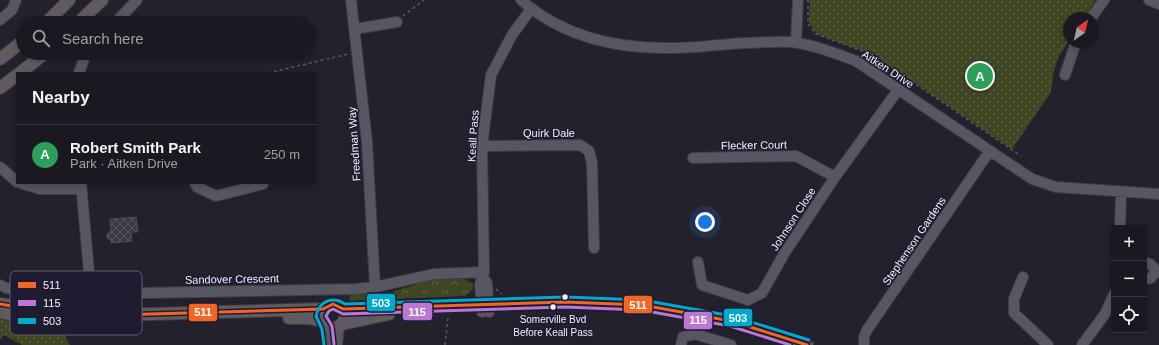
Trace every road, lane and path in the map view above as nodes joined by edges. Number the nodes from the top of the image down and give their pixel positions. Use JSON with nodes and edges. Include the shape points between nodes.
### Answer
{"nodes":[{"id":1,"x":16,"y":0,"type":"edge"},
{"id":2,"x":70,"y":0,"type":"edge"},
{"id":3,"x":102,"y":0,"type":"edge"},
{"id":4,"x":137,"y":0,"type":"edge"},
{"id":5,"x":350,"y":0,"type":"edge"},
{"id":6,"x":424,"y":0,"type":"edge"},
{"id":7,"x":521,"y":0,"type":"edge"},
{"id":8,"x":798,"y":0,"type":"edge"},
{"id":9,"x":808,"y":0,"type":"edge"},
{"id":10,"x":1104,"y":0,"type":"edge"},
{"id":11,"x":1149,"y":0,"type":"edge"},
{"id":12,"x":1159,"y":4,"type":"edge"},
{"id":13,"x":531,"y":9,"type":"junction"},
{"id":14,"x":1095,"y":12,"type":"edge"},
{"id":15,"x":53,"y":16,"type":"edge"},
{"id":16,"x":85,"y":16,"type":"edge"},
{"id":17,"x":122,"y":16,"type":"edge"},
{"id":18,"x":0,"y":20,"type":"edge"},
{"id":19,"x":397,"y":22,"type":"joint"},
{"id":20,"x":355,"y":29,"type":"junction"},
{"id":21,"x":796,"y":42,"type":"junction"},
{"id":22,"x":16,"y":46,"type":"edge"},
{"id":23,"x":1074,"y":48,"type":"edge"},
{"id":24,"x":358,"y":51,"type":"junction"},
{"id":25,"x":0,"y":59,"type":"edge"},
{"id":26,"x":36,"y":60,"type":"edge"},
{"id":27,"x":84,"y":60,"type":"edge"},
{"id":28,"x":21,"y":72,"type":"edge"},
{"id":29,"x":79,"y":72,"type":"edge"},
{"id":30,"x":272,"y":72,"type":"edge"},
{"id":31,"x":1065,"y":75,"type":"dead end"},
{"id":32,"x":16,"y":76,"type":"edge"},
{"id":33,"x":0,"y":88,"type":"edge"},
{"id":34,"x":898,"y":90,"type":"junction"},
{"id":35,"x":482,"y":146,"type":"junction"},
{"id":36,"x":989,"y":152,"type":"junction"},
{"id":37,"x":1021,"y":156,"type":"dead end"},
{"id":38,"x":693,"y":158,"type":"dead end"},
{"id":39,"x":0,"y":167,"type":"edge"},
{"id":40,"x":835,"y":177,"type":"junction"},
{"id":41,"x":16,"y":181,"type":"edge"},
{"id":42,"x":22,"y":184,"type":"edge"},
{"id":43,"x":195,"y":184,"type":"edge"},
{"id":44,"x":264,"y":184,"type":"edge"},
{"id":45,"x":81,"y":186,"type":"edge"},
{"id":46,"x":1121,"y":193,"type":"junction"},
{"id":47,"x":1159,"y":194,"type":"edge"},
{"id":48,"x":1120,"y":225,"type":"edge"},
{"id":49,"x":594,"y":248,"type":"dead end"},
{"id":50,"x":698,"y":262,"type":"dead end"},
{"id":51,"x":1147,"y":263,"type":"edge"},
{"id":52,"x":89,"y":271,"type":"edge"},
{"id":53,"x":483,"y":275,"type":"junction"},
{"id":54,"x":1023,"y":277,"type":"dead end"},
{"id":55,"x":1147,"y":279,"type":"edge"},
{"id":56,"x":0,"y":285,"type":"edge"},
{"id":57,"x":10,"y":287,"type":"edge"},
{"id":58,"x":375,"y":287,"type":"junction"},
{"id":59,"x":142,"y":293,"type":"edge"},
{"id":60,"x":1113,"y":297,"type":"edge"},
{"id":61,"x":0,"y":304,"type":"edge"},
{"id":62,"x":10,"y":306,"type":"edge"},
{"id":63,"x":486,"y":308,"type":"junction"},
{"id":64,"x":343,"y":309,"type":"junction"},
{"id":65,"x":0,"y":312,"type":"edge"},
{"id":66,"x":10,"y":314,"type":"edge"},
{"id":67,"x":142,"y":317,"type":"edge"},
{"id":68,"x":448,"y":318,"type":"dead end"},
{"id":69,"x":142,"y":321,"type":"edge"},
{"id":70,"x":331,"y":322,"type":"junction"},
{"id":71,"x":329,"y":345,"type":"edge"},
{"id":72,"x":337,"y":345,"type":"edge"},
{"id":73,"x":445,"y":345,"type":"edge"},
{"id":74,"x":681,"y":345,"type":"edge"},
{"id":75,"x":731,"y":345,"type":"edge"},
{"id":76,"x":788,"y":345,"type":"edge"},
{"id":77,"x":807,"y":345,"type":"edge"},
{"id":78,"x":864,"y":345,"type":"edge"},
{"id":79,"x":1048,"y":345,"type":"edge"},
{"id":80,"x":1082,"y":345,"type":"edge"}],
"edges":[{"from":1,"to":18,"type":"street","via":[[12,10]]},
{"from":2,"to":15,"type":"main road"},
{"from":3,"to":16,"type":"main road"},
{"from":4,"to":17,"type":"street"},
{"from":5,"to":20,"type":"street","name":"Freedman Way"},
{"from":6,"to":19,"type":"path"},
{"from":7,"to":13,"type":"street","name":"Aitken Drive"},
{"from":8,"to":21,"type":"street"},
{"from":9,"to":37,"type":"path","via":[[808,24],[816,34],[873,56]]},
{"from":10,"to":14,"type":"street"},
{"from":11,"to":12,"type":"street"},
{"from":13,"to":21,"type":"street","name":"Aitken Drive","via":[[561,26],[596,41],[629,48]]},
{"from":13,"to":35,"type":"street","name":"Keall Pass","via":[[512,35],[491,75]]},
{"from":19,"to":20,"type":"street"},
{"from":20,"to":24,"type":"street","name":"Freedman Way"},
{"from":21,"to":34,"type":"street","name":"Aitken Drive","via":[[856,61]]},
{"from":22,"to":25,"type":"main road"},
{"from":23,"to":31,"type":"street"},
{"from":24,"to":30,"type":"path"},
{"from":24,"to":58,"type":"street","name":"Freedman Way","via":[[367,142]]},
{"from":26,"to":28,"type":"main road"},
{"from":27,"to":29,"type":"street"},
{"from":32,"to":33,"type":"main road"},
{"from":34,"to":36,"type":"street","name":"Aitken Drive"},
{"from":34,"to":40,"type":"street","name":"Johnson Close"},
{"from":35,"to":49,"type":"street","name":"Quirk Dale","via":[[580,145],[589,151],[592,163]]},
{"from":35,"to":53,"type":"street","name":"Keall Pass"},
{"from":36,"to":46,"type":"street","name":"Aitken Drive","via":[[1032,179],[1056,187]]},
{"from":36,"to":78,"type":"street","name":"Stephenson Gardens","via":[[867,330]]},
{"from":38,"to":40,"type":"street","name":"Flecker Court","via":[[796,156]]},
{"from":39,"to":41,"type":"street"},
{"from":40,"to":50,"type":"street","name":"Johnson Close","via":[[784,254],[762,293],[748,300],[702,285]]},
{"from":42,"to":45,"type":"street","via":[[40,189]]},
{"from":43,"to":44,"type":"street","via":[[216,196]]},
{"from":45,"to":52,"type":"street"},
{"from":46,"to":47,"type":"street","name":"Aitken Drive"},
{"from":46,"to":48,"type":"street"},
{"from":51,"to":55,"type":"street","via":[[1155,269],[1151,278]]},
{"from":53,"to":58,"type":"street","name":"Sandover Crescent","via":[[434,274]]},
{"from":53,"to":63,"type":"street","name":"Keall Pass","via":[[480,284]]},
{"from":54,"to":79,"type":"street","via":[[1014,299],[1014,313]]},
{"from":56,"to":57,"type":"street","name":"Sandover Crescent"},
{"from":58,"to":59,"type":"street","name":"Sandover Crescent"},
{"from":60,"to":80,"type":"street","via":[[1105,314]]},
{"from":61,"to":62,"type":"main road"},
{"from":63,"to":64,"type":"main road"},
{"from":63,"to":70,"type":"main road","via":[[390,314]]},
{"from":63,"to":76,"type":"main road","via":[[646,313],[714,324]]},
{"from":63,"to":77,"type":"main road","via":[[565,302],[642,305],[731,321]]},
{"from":64,"to":70,"type":"main road","via":[[345,317]]},
{"from":64,"to":70,"type":"main road","via":[[333,304]]},
{"from":65,"to":66,"type":"main road"},
{"from":67,"to":70,"type":"main road"},
{"from":68,"to":73,"type":"path"},
{"from":69,"to":70,"type":"main road","via":[[309,318]]},
{"from":70,"to":71,"type":"street"},
{"from":70,"to":72,"type":"street"},
{"from":74,"to":75,"type":"street","via":[[683,337],[694,334]]}]}
